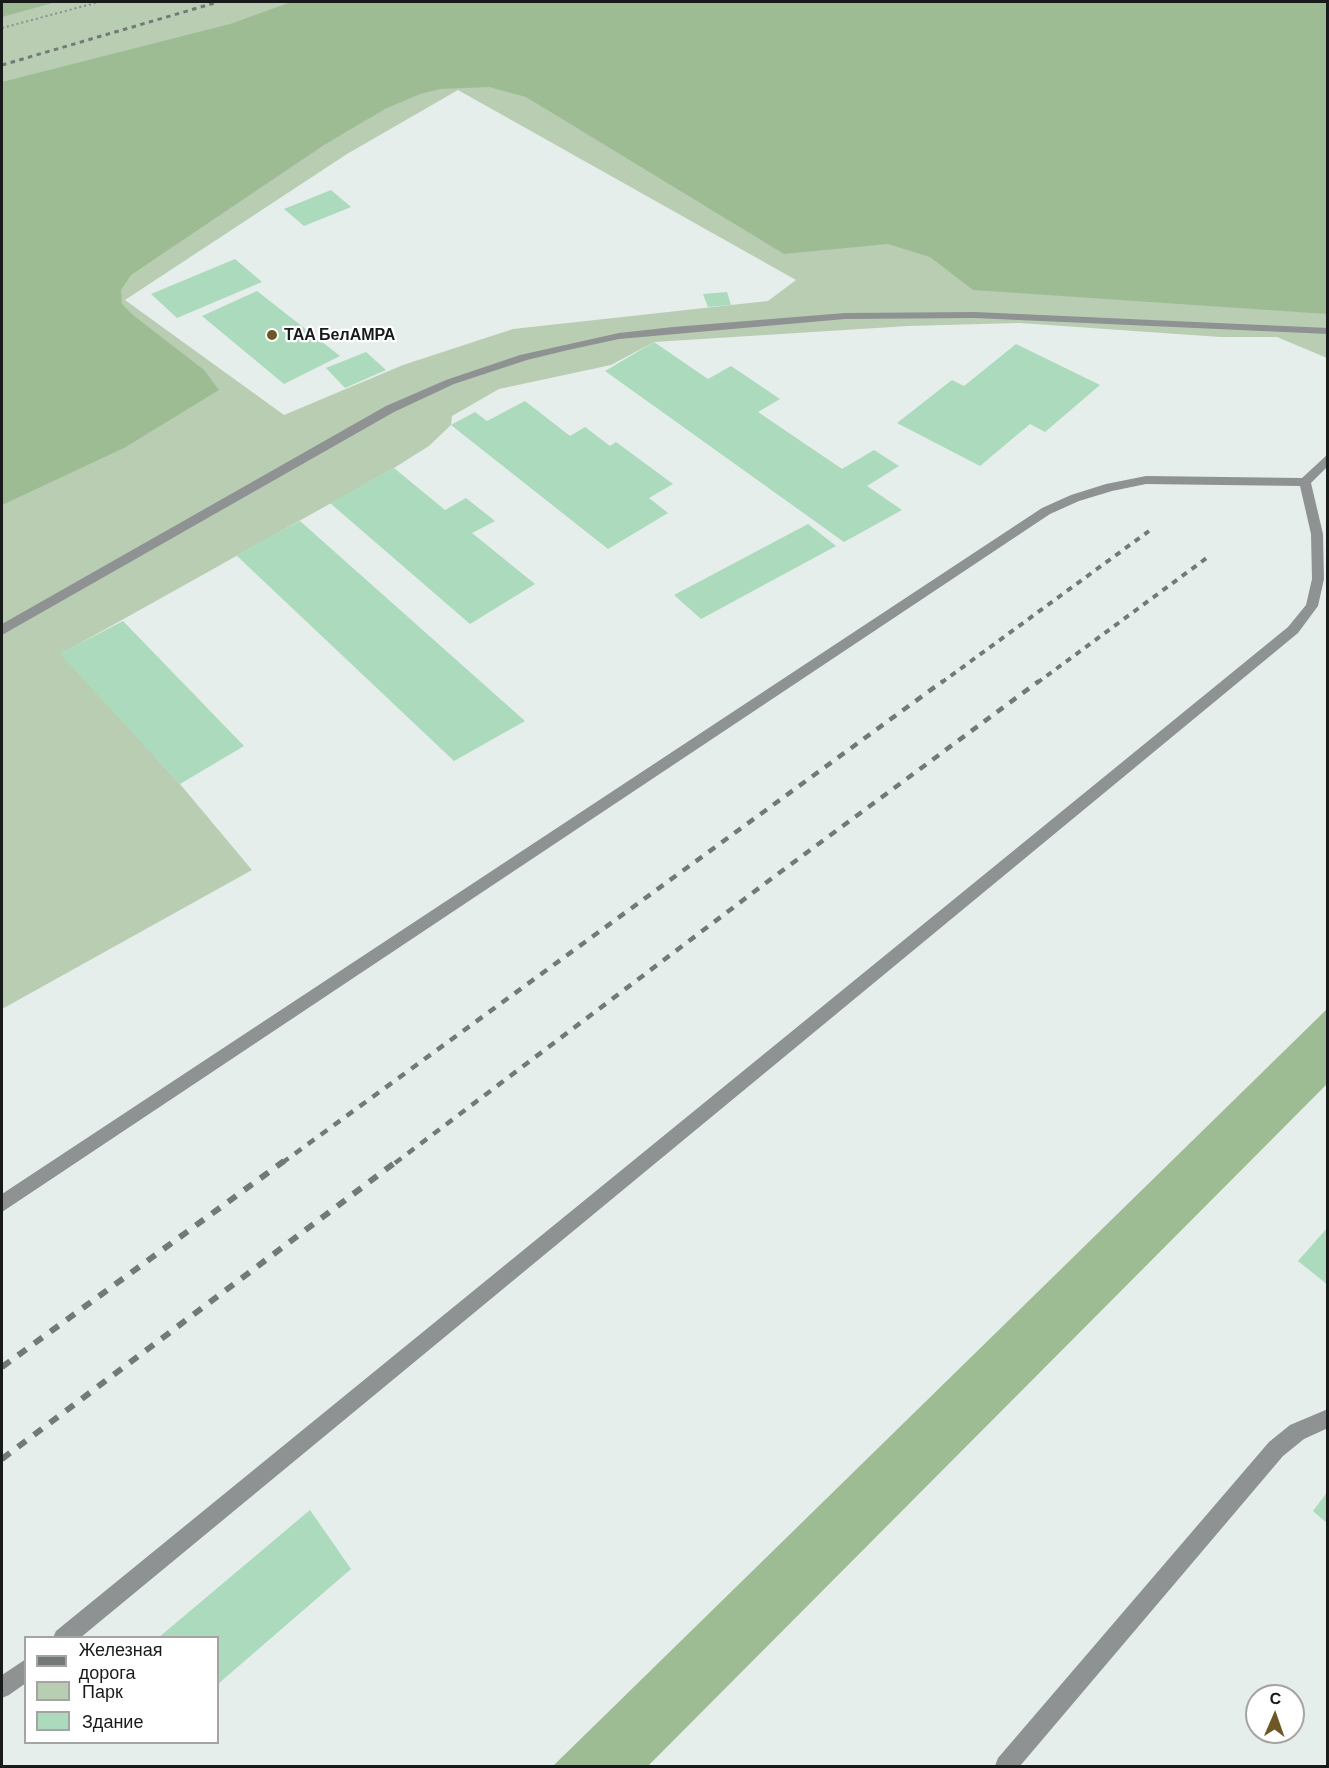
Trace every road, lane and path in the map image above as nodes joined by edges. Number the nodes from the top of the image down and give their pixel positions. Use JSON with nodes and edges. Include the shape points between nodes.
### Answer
{"nodes":[{"id":1,"x":99,"y":2,"type":"edge"},
{"id":2,"x":2,"y":28,"type":"edge"},
{"id":3,"x":1328,"y":331,"type":"edge"},
{"id":4,"x":1328,"y":458,"type":"edge"},
{"id":5,"x":1305,"y":482,"type":"junction"},
{"id":6,"x":2,"y":630,"type":"edge"},
{"id":7,"x":2,"y":1204,"type":"edge"},
{"id":8,"x":1328,"y":1418,"type":"edge"},
{"id":9,"x":65,"y":1636,"type":"edge"},
{"id":10,"x":24,"y":1671,"type":"edge"},
{"id":11,"x":2,"y":1688,"type":"edge"},
{"id":12,"x":1006,"y":1767,"type":"edge"}],
"edges":[{"from":1,"to":2,"type":"path"},
{"from":3,"to":6,"type":"lane","via":[[975,315],[866,316],[673,330],[568,347],[450,382],[390,409]]},
{"from":4,"to":5,"type":"lane"},
{"from":5,"to":7,"type":"lane","via":[[1146,480],[1110,487],[1046,511]]},
{"from":5,"to":9,"type":"lane","via":[[1317,534],[1318,579],[1311,606],[1293,630]]},
{"from":8,"to":12,"type":"lane","via":[[1297,1432],[1276,1449]]},
{"from":10,"to":11,"type":"lane"}]}
